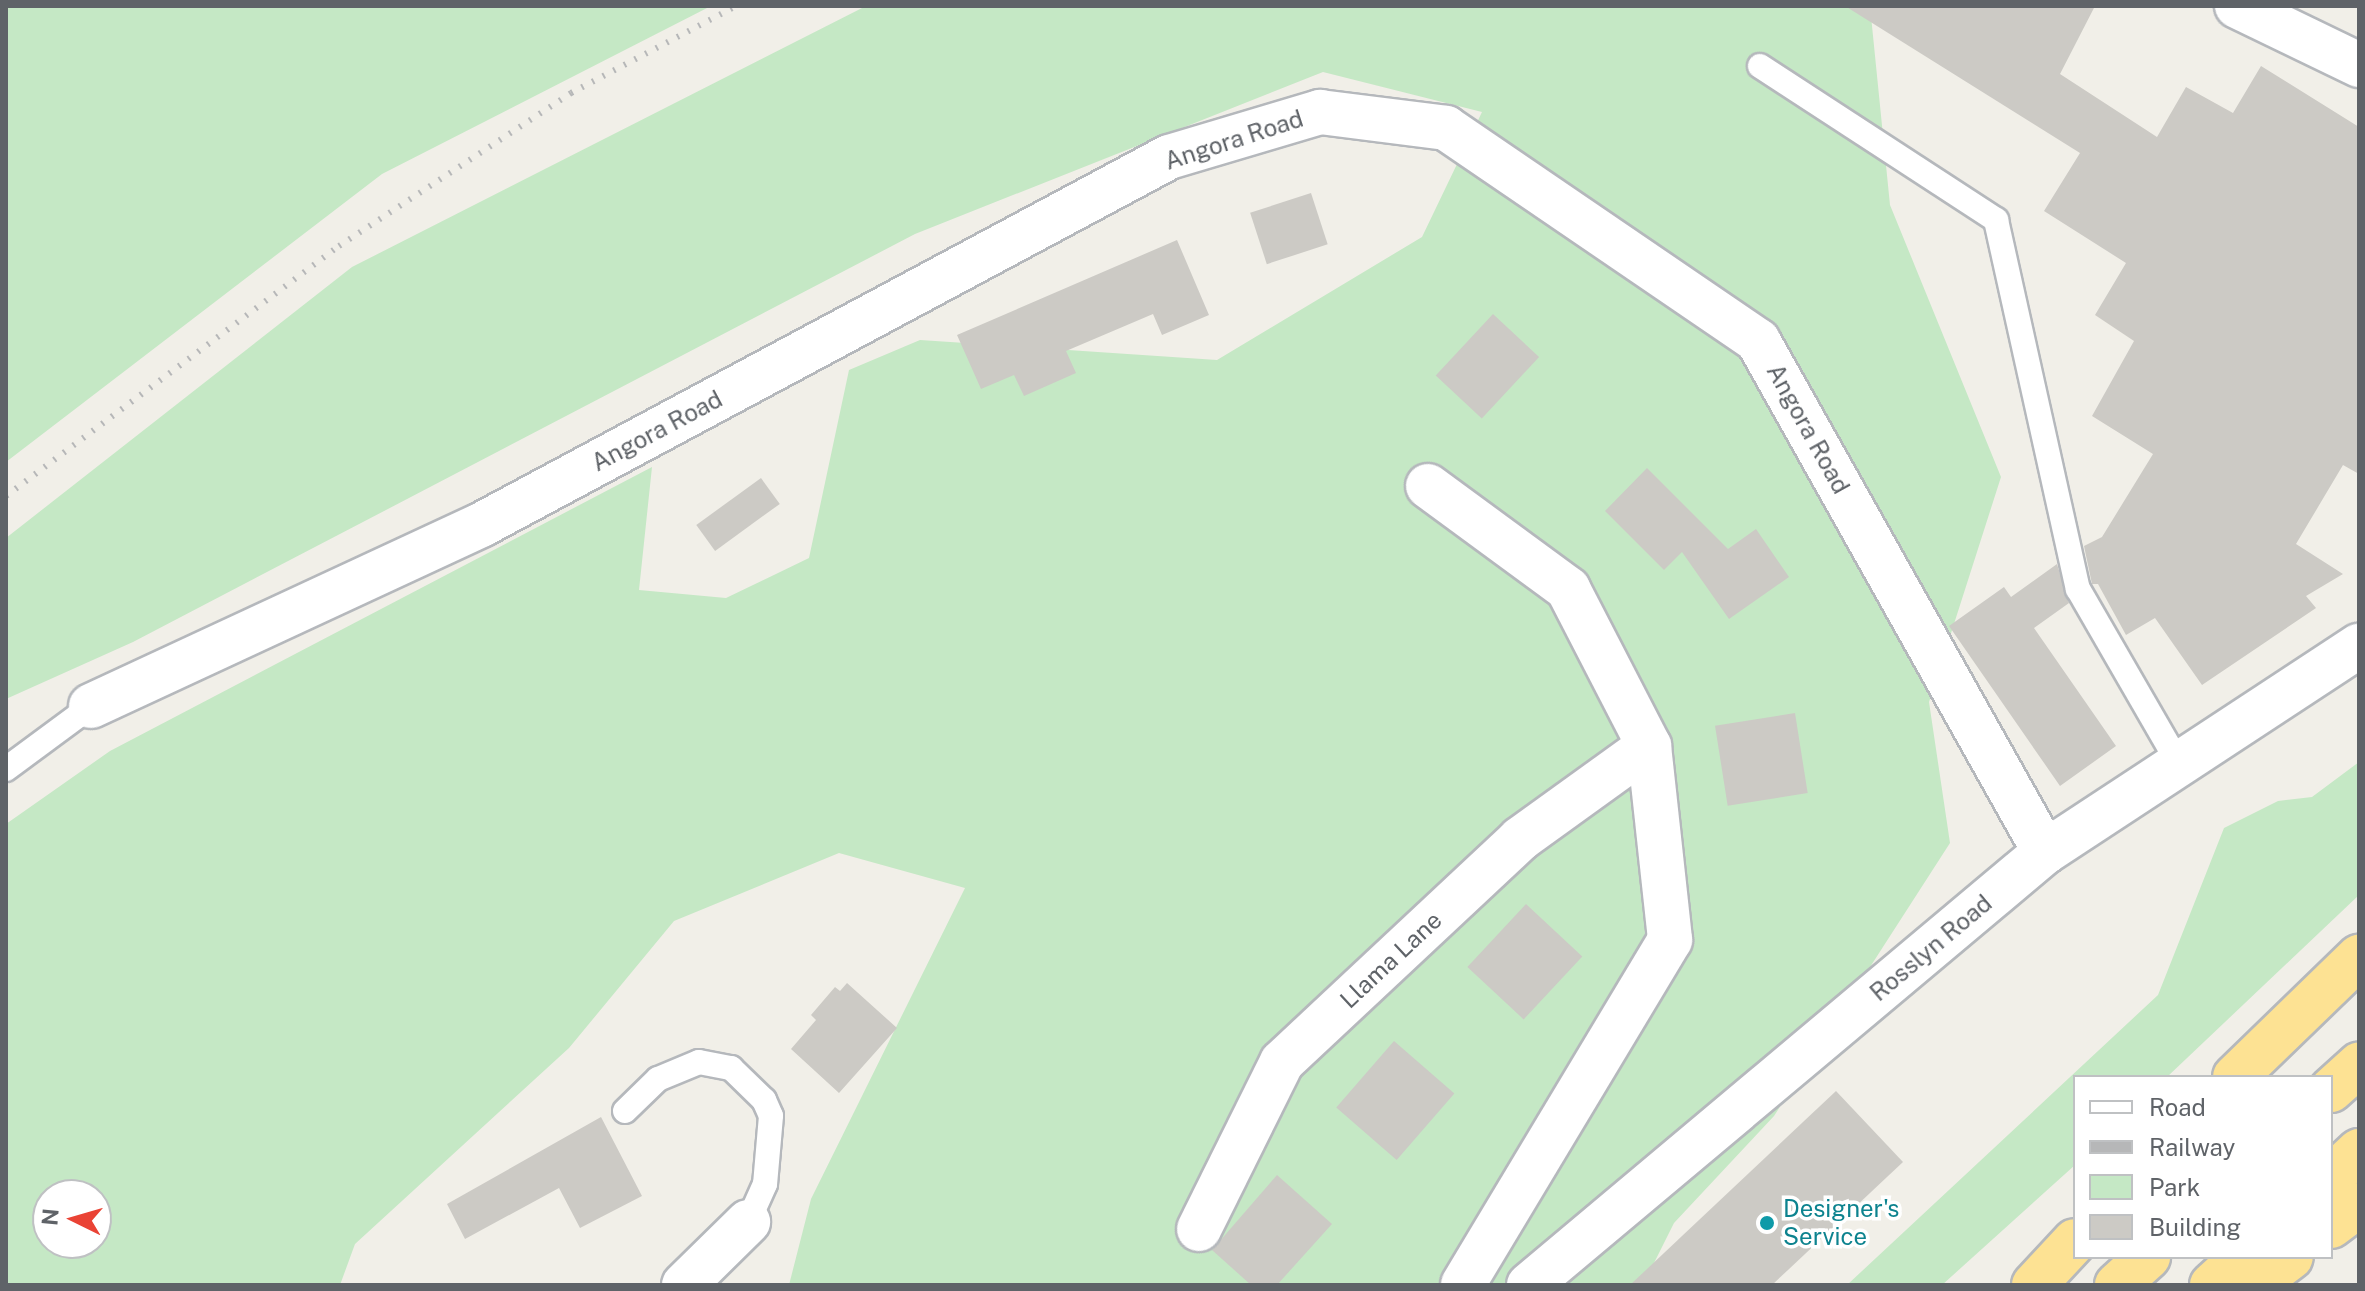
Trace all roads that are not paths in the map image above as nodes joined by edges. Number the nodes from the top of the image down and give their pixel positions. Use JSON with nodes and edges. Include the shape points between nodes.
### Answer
{"nodes":[{"id":1,"x":2237,"y":6,"type":"edge"},
{"id":2,"x":2359,"y":65,"type":"edge"},
{"id":3,"x":1760,"y":66,"type":"dead end"},
{"id":4,"x":1428,"y":486,"type":"dead end"},
{"id":5,"x":2359,"y":646,"type":"edge"},
{"id":6,"x":91,"y":706,"type":"joint"},
{"id":7,"x":1649,"y":746,"type":"junction"},
{"id":8,"x":2179,"y":764,"type":"junction"},
{"id":9,"x":6,"y":769,"type":"edge"},
{"id":10,"x":2045,"y":852,"type":"junction"},
{"id":11,"x":2359,"y":957,"type":"edge"},
{"id":12,"x":2359,"y":1065,"type":"edge"},
{"id":13,"x":2237,"y":1075,"type":"edge"},
{"id":14,"x":2333,"y":1088,"type":"edge"},
{"id":15,"x":625,"y":1111,"type":"dead end"},
{"id":16,"x":2359,"y":1151,"type":"edge"},
{"id":17,"x":2333,"y":1175,"type":"edge"},
{"id":18,"x":2359,"y":1205,"type":"edge"},
{"id":19,"x":748,"y":1222,"type":"junction"},
{"id":20,"x":2333,"y":1224,"type":"edge"},
{"id":21,"x":1199,"y":1229,"type":"dead end"},
{"id":22,"x":2073,"y":1243,"type":"edge"},
{"id":23,"x":2146,"y":1259,"type":"edge"},
{"id":24,"x":2241,"y":1259,"type":"edge"},
{"id":25,"x":2288,"y":1259,"type":"edge"},
{"id":26,"x":684,"y":1285,"type":"edge"},
{"id":27,"x":729,"y":1285,"type":"edge"},
{"id":28,"x":1463,"y":1285,"type":"edge"},
{"id":29,"x":1529,"y":1285,"type":"edge"},
{"id":30,"x":2034,"y":1285,"type":"edge"},
{"id":31,"x":2117,"y":1285,"type":"edge"},
{"id":32,"x":2212,"y":1285,"type":"edge"},
{"id":33,"x":2254,"y":1285,"type":"edge"}],
"edges":[{"from":1,"to":2,"type":"street"},
{"from":3,"to":8,"type":"lane","via":[[1996,220],[2078,589]]},
{"from":4,"to":7,"type":"street","via":[[1568,589]]},
{"from":5,"to":8,"type":"street","name":"Rosslyn Road"},
{"from":6,"to":9,"type":"lane"},
{"from":6,"to":10,"type":"street","name":"Angora Road","via":[[481,525],[1169,157],[1320,112],[1446,128],[1758,341]]},
{"from":7,"to":21,"type":"street","name":"Llama Lane","via":[[1520,839],[1282,1062]]},
{"from":7,"to":28,"type":"street","via":[[1670,940]]},
{"from":8,"to":10,"type":"street","name":"Rosslyn Road"},
{"from":10,"to":29,"type":"street","name":"Rosslyn Road"},
{"from":11,"to":13,"type":"highway"},
{"from":12,"to":14,"type":"highway"},
{"from":15,"to":19,"type":"lane","via":[[658,1079],[699,1062],[731,1068],[764,1100],[771,1116],[765,1184]]},
{"from":16,"to":17,"type":"highway"},
{"from":18,"to":20,"type":"highway"},
{"from":19,"to":26,"type":"street"},
{"from":19,"to":27,"type":"street"},
{"from":22,"to":30,"type":"highway"},
{"from":23,"to":31,"type":"highway"},
{"from":24,"to":32,"type":"highway"},
{"from":25,"to":33,"type":"highway"}]}
